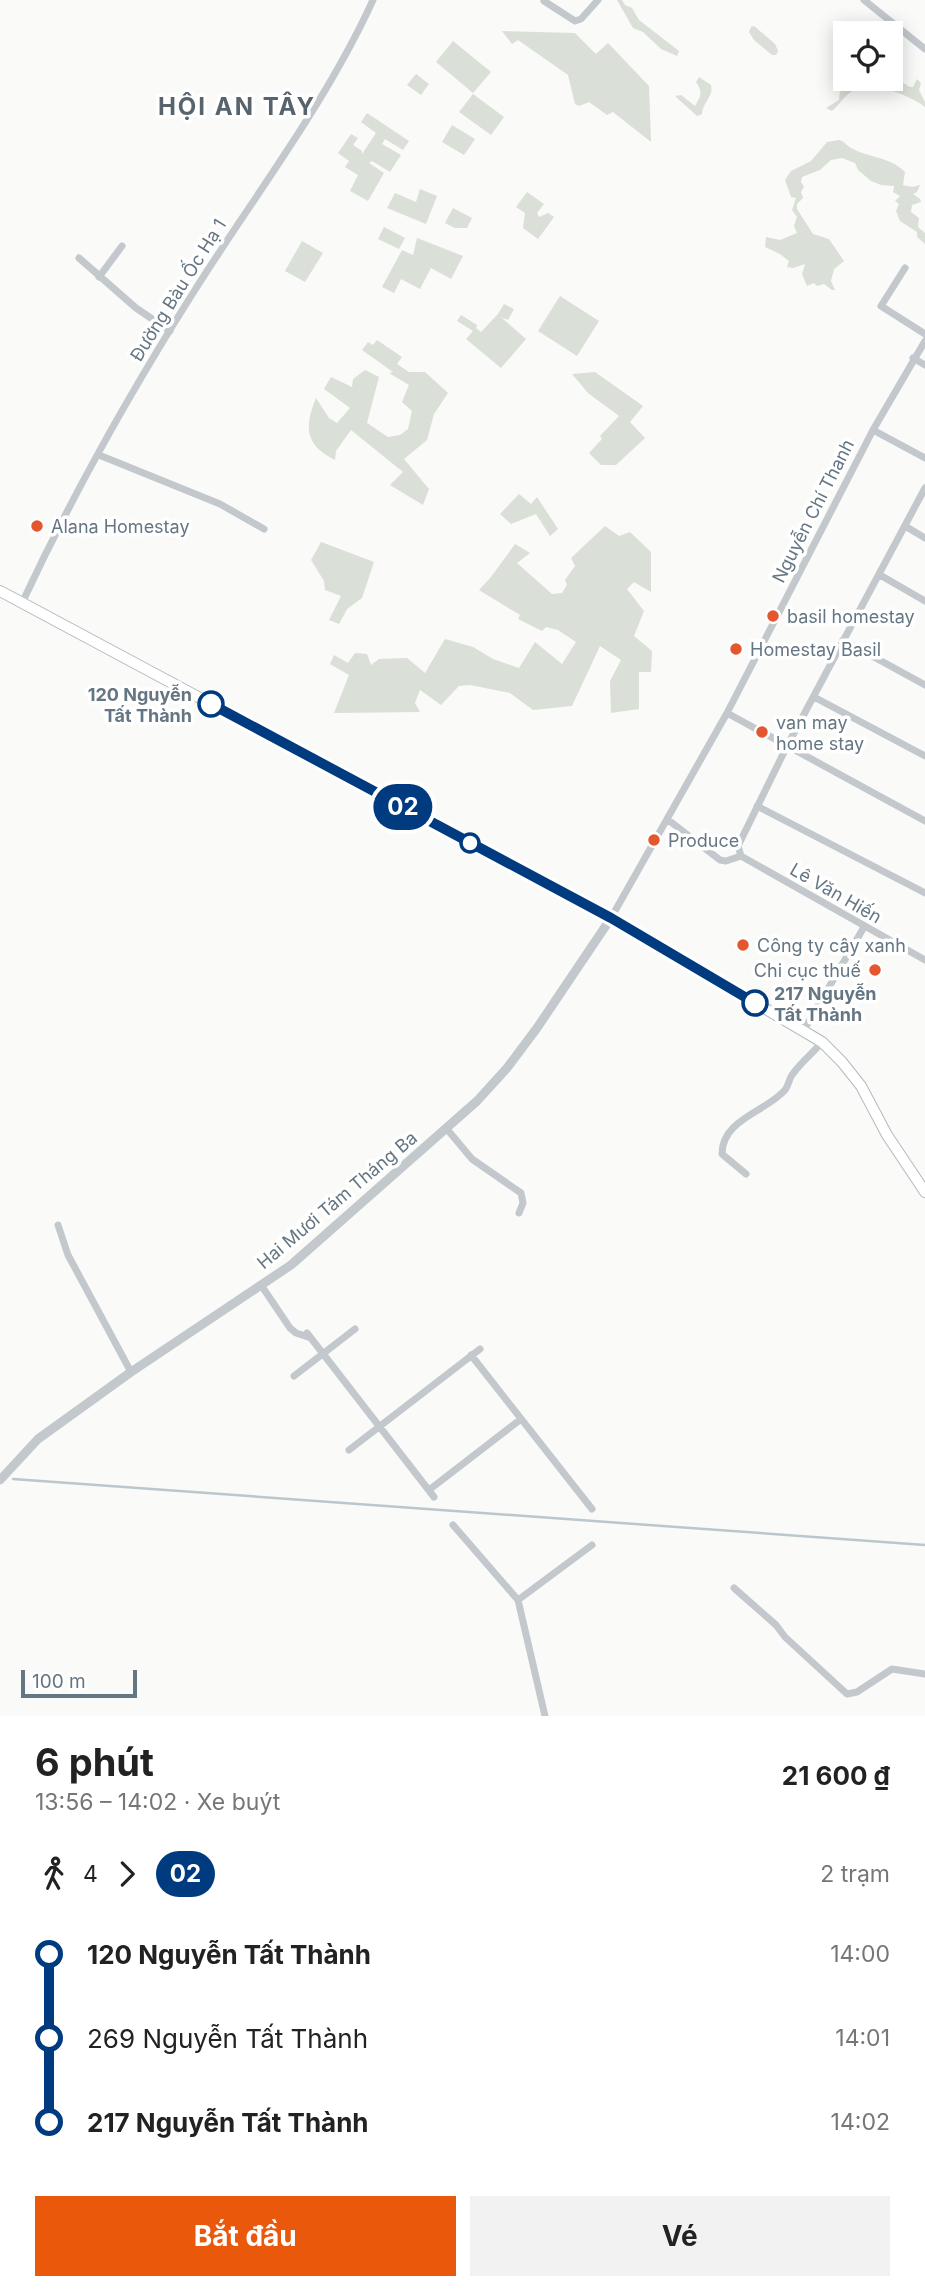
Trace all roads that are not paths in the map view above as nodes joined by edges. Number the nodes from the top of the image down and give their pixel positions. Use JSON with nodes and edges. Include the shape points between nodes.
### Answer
{"nodes":[{"id":1,"x":373,"y":0,"type":"edge"},
{"id":2,"x":598,"y":0,"type":"edge"},
{"id":3,"x":864,"y":0,"type":"edge"},
{"id":4,"x":544,"y":1,"type":"edge"},
{"id":5,"x":925,"y":49,"type":"edge"},
{"id":6,"x":122,"y":246,"type":"dead end"},
{"id":7,"x":79,"y":258,"type":"dead end"},
{"id":8,"x":905,"y":268,"type":"dead end"},
{"id":9,"x":99,"y":277,"type":"junction"},
{"id":10,"x":170,"y":331,"type":"junction"},
{"id":11,"x":925,"y":334,"type":"edge"},
{"id":12,"x":925,"y":341,"type":"edge"},
{"id":13,"x":914,"y":358,"type":"junction"},
{"id":14,"x":925,"y":365,"type":"edge"},
{"id":15,"x":873,"y":430,"type":"junction"},
{"id":16,"x":99,"y":455,"type":"junction"},
{"id":17,"x":925,"y":458,"type":"edge"},
{"id":18,"x":925,"y":488,"type":"edge"},
{"id":19,"x":905,"y":526,"type":"junction"},
{"id":20,"x":264,"y":529,"type":"dead end"},
{"id":21,"x":925,"y":538,"type":"edge"},
{"id":22,"x":880,"y":575,"type":"junction"},
{"id":23,"x":0,"y":591,"type":"edge"},
{"id":24,"x":925,"y":601,"type":"edge"},
{"id":25,"x":22,"y":603,"type":"junction"},
{"id":26,"x":843,"y":640,"type":"junction"},
{"id":27,"x":925,"y":685,"type":"edge"},
{"id":28,"x":814,"y":697,"type":"junction"},
{"id":29,"x":727,"y":713,"type":"junction"},
{"id":30,"x":787,"y":746,"type":"junction"},
{"id":31,"x":925,"y":756,"type":"edge"},
{"id":32,"x":757,"y":806,"type":"junction"},
{"id":33,"x":667,"y":819,"type":"junction"},
{"id":34,"x":925,"y":821,"type":"edge"},
{"id":35,"x":741,"y":856,"type":"junction"},
{"id":36,"x":925,"y":892,"type":"edge"},
{"id":37,"x":611,"y":918,"type":"junction"},
{"id":38,"x":864,"y":928,"type":"junction"},
{"id":39,"x":925,"y":960,"type":"edge"},
{"id":40,"x":804,"y":1030,"type":"junction"},
{"id":41,"x":822,"y":1042,"type":"junction"},
{"id":42,"x":446,"y":1128,"type":"junction"},
{"id":43,"x":746,"y":1174,"type":"dead end"},
{"id":44,"x":925,"y":1192,"type":"edge"},
{"id":45,"x":519,"y":1213,"type":"dead end"},
{"id":46,"x":58,"y":1224,"type":"dead end"},
{"id":47,"x":261,"y":1285,"type":"junction"},
{"id":48,"x":355,"y":1329,"type":"dead end"},
{"id":49,"x":480,"y":1349,"type":"dead end"},
{"id":50,"x":323,"y":1353,"type":"junction"},
{"id":51,"x":471,"y":1355,"type":"junction"},
{"id":52,"x":131,"y":1372,"type":"junction"},
{"id":53,"x":294,"y":1376,"type":"dead end"},
{"id":54,"x":521,"y":1419,"type":"junction"},
{"id":55,"x":380,"y":1427,"type":"junction"},
{"id":56,"x":349,"y":1450,"type":"dead end"},
{"id":57,"x":0,"y":1480,"type":"edge"},
{"id":58,"x":592,"y":1509,"type":"dead end"},
{"id":59,"x":453,"y":1525,"type":"dead end"},
{"id":60,"x":592,"y":1545,"type":"dead end"},
{"id":61,"x":734,"y":1588,"type":"dead end"},
{"id":62,"x":518,"y":1600,"type":"junction"},
{"id":63,"x":925,"y":1674,"type":"edge"},
{"id":64,"x":545,"y":1716,"type":"edge"}],
"edges":[{"from":1,"to":10,"type":"street","name":"Đường Bàu Ốc Hạ 1","via":[[322,96]]},
{"from":2,"to":4,"type":"street","via":[[575,21]]},
{"from":3,"to":5,"type":"street"},
{"from":6,"to":9,"type":"street"},
{"from":7,"to":9,"type":"street"},
{"from":8,"to":11,"type":"street","via":[[881,306]]},
{"from":9,"to":10,"type":"street"},
{"from":10,"to":16,"type":"street","name":"Đường Bàu Ốc Hạ 1"},
{"from":12,"to":13,"type":"street","name":"Nguyễn Chí Thanh"},
{"from":13,"to":14,"type":"street"},
{"from":13,"to":15,"type":"street","name":"Nguyễn Chí Thanh"},
{"from":15,"to":17,"type":"street"},
{"from":15,"to":29,"type":"street","name":"Nguyễn Chí Thanh"},
{"from":16,"to":20,"type":"street","via":[[220,504]]},
{"from":16,"to":25,"type":"street","name":"Đường Bàu Ốc Hạ 1"},
{"from":18,"to":19,"type":"street"},
{"from":19,"to":21,"type":"street"},
{"from":19,"to":22,"type":"street"},
{"from":22,"to":24,"type":"street"},
{"from":22,"to":26,"type":"street"},
{"from":23,"to":25,"type":"main road"},
{"from":25,"to":37,"type":"main road"},
{"from":26,"to":27,"type":"street"},
{"from":26,"to":28,"type":"street"},
{"from":28,"to":30,"type":"street"},
{"from":28,"to":31,"type":"street"},
{"from":29,"to":30,"type":"street"},
{"from":29,"to":33,"type":"street","name":"Nguyễn Chí Thanh"},
{"from":30,"to":32,"type":"street"},
{"from":30,"to":34,"type":"street"},
{"from":32,"to":35,"type":"street","via":[[738,846]]},
{"from":32,"to":36,"type":"street"},
{"from":33,"to":35,"type":"street","via":[[721,860]]},
{"from":33,"to":37,"type":"street","name":"Nguyễn Chí Thanh"},
{"from":35,"to":38,"type":"street","name":"Lê Văn Hiến"},
{"from":37,"to":40,"type":"main road"},
{"from":37,"to":42,"type":"street","name":"Hai Mươi Tám Tháng Ba","via":[[507,1068]]},
{"from":38,"to":39,"type":"street","name":"Lê Văn Hiến"},
{"from":38,"to":40,"type":"street"},
{"from":40,"to":41,"type":"main road"},
{"from":41,"to":43,"type":"street","via":[[791,1076],[787,1088],[764,1109],[744,1117],[729,1134],[721,1153]]},
{"from":41,"to":44,"type":"main road","via":[[861,1086]]},
{"from":42,"to":45,"type":"street","via":[[472,1159],[521,1193]]},
{"from":42,"to":47,"type":"street","name":"Hai Mươi Tám Tháng Ba","via":[[291,1265]]},
{"from":46,"to":52,"type":"street","via":[[68,1255]]},
{"from":47,"to":50,"type":"street","via":[[290,1328],[309,1335]]},
{"from":47,"to":52,"type":"street","name":"Hai Mươi Tám Tháng Ba"},
{"from":48,"to":50,"type":"street"},
{"from":49,"to":51,"type":"street"},
{"from":50,"to":53,"type":"street"},
{"from":50,"to":55,"type":"street"},
{"from":51,"to":54,"type":"street"},
{"from":51,"to":55,"type":"street"},
{"from":52,"to":57,"type":"street","name":"Hai Mươi Tám Tháng Ba","via":[[38,1439]]},
{"from":54,"to":55,"type":"street","via":[[431,1493]]},
{"from":54,"to":58,"type":"street"},
{"from":55,"to":56,"type":"street"},
{"from":59,"to":62,"type":"street"},
{"from":60,"to":62,"type":"street"},
{"from":61,"to":63,"type":"street","via":[[847,1694],[892,1670]]},
{"from":62,"to":64,"type":"street"}]}
